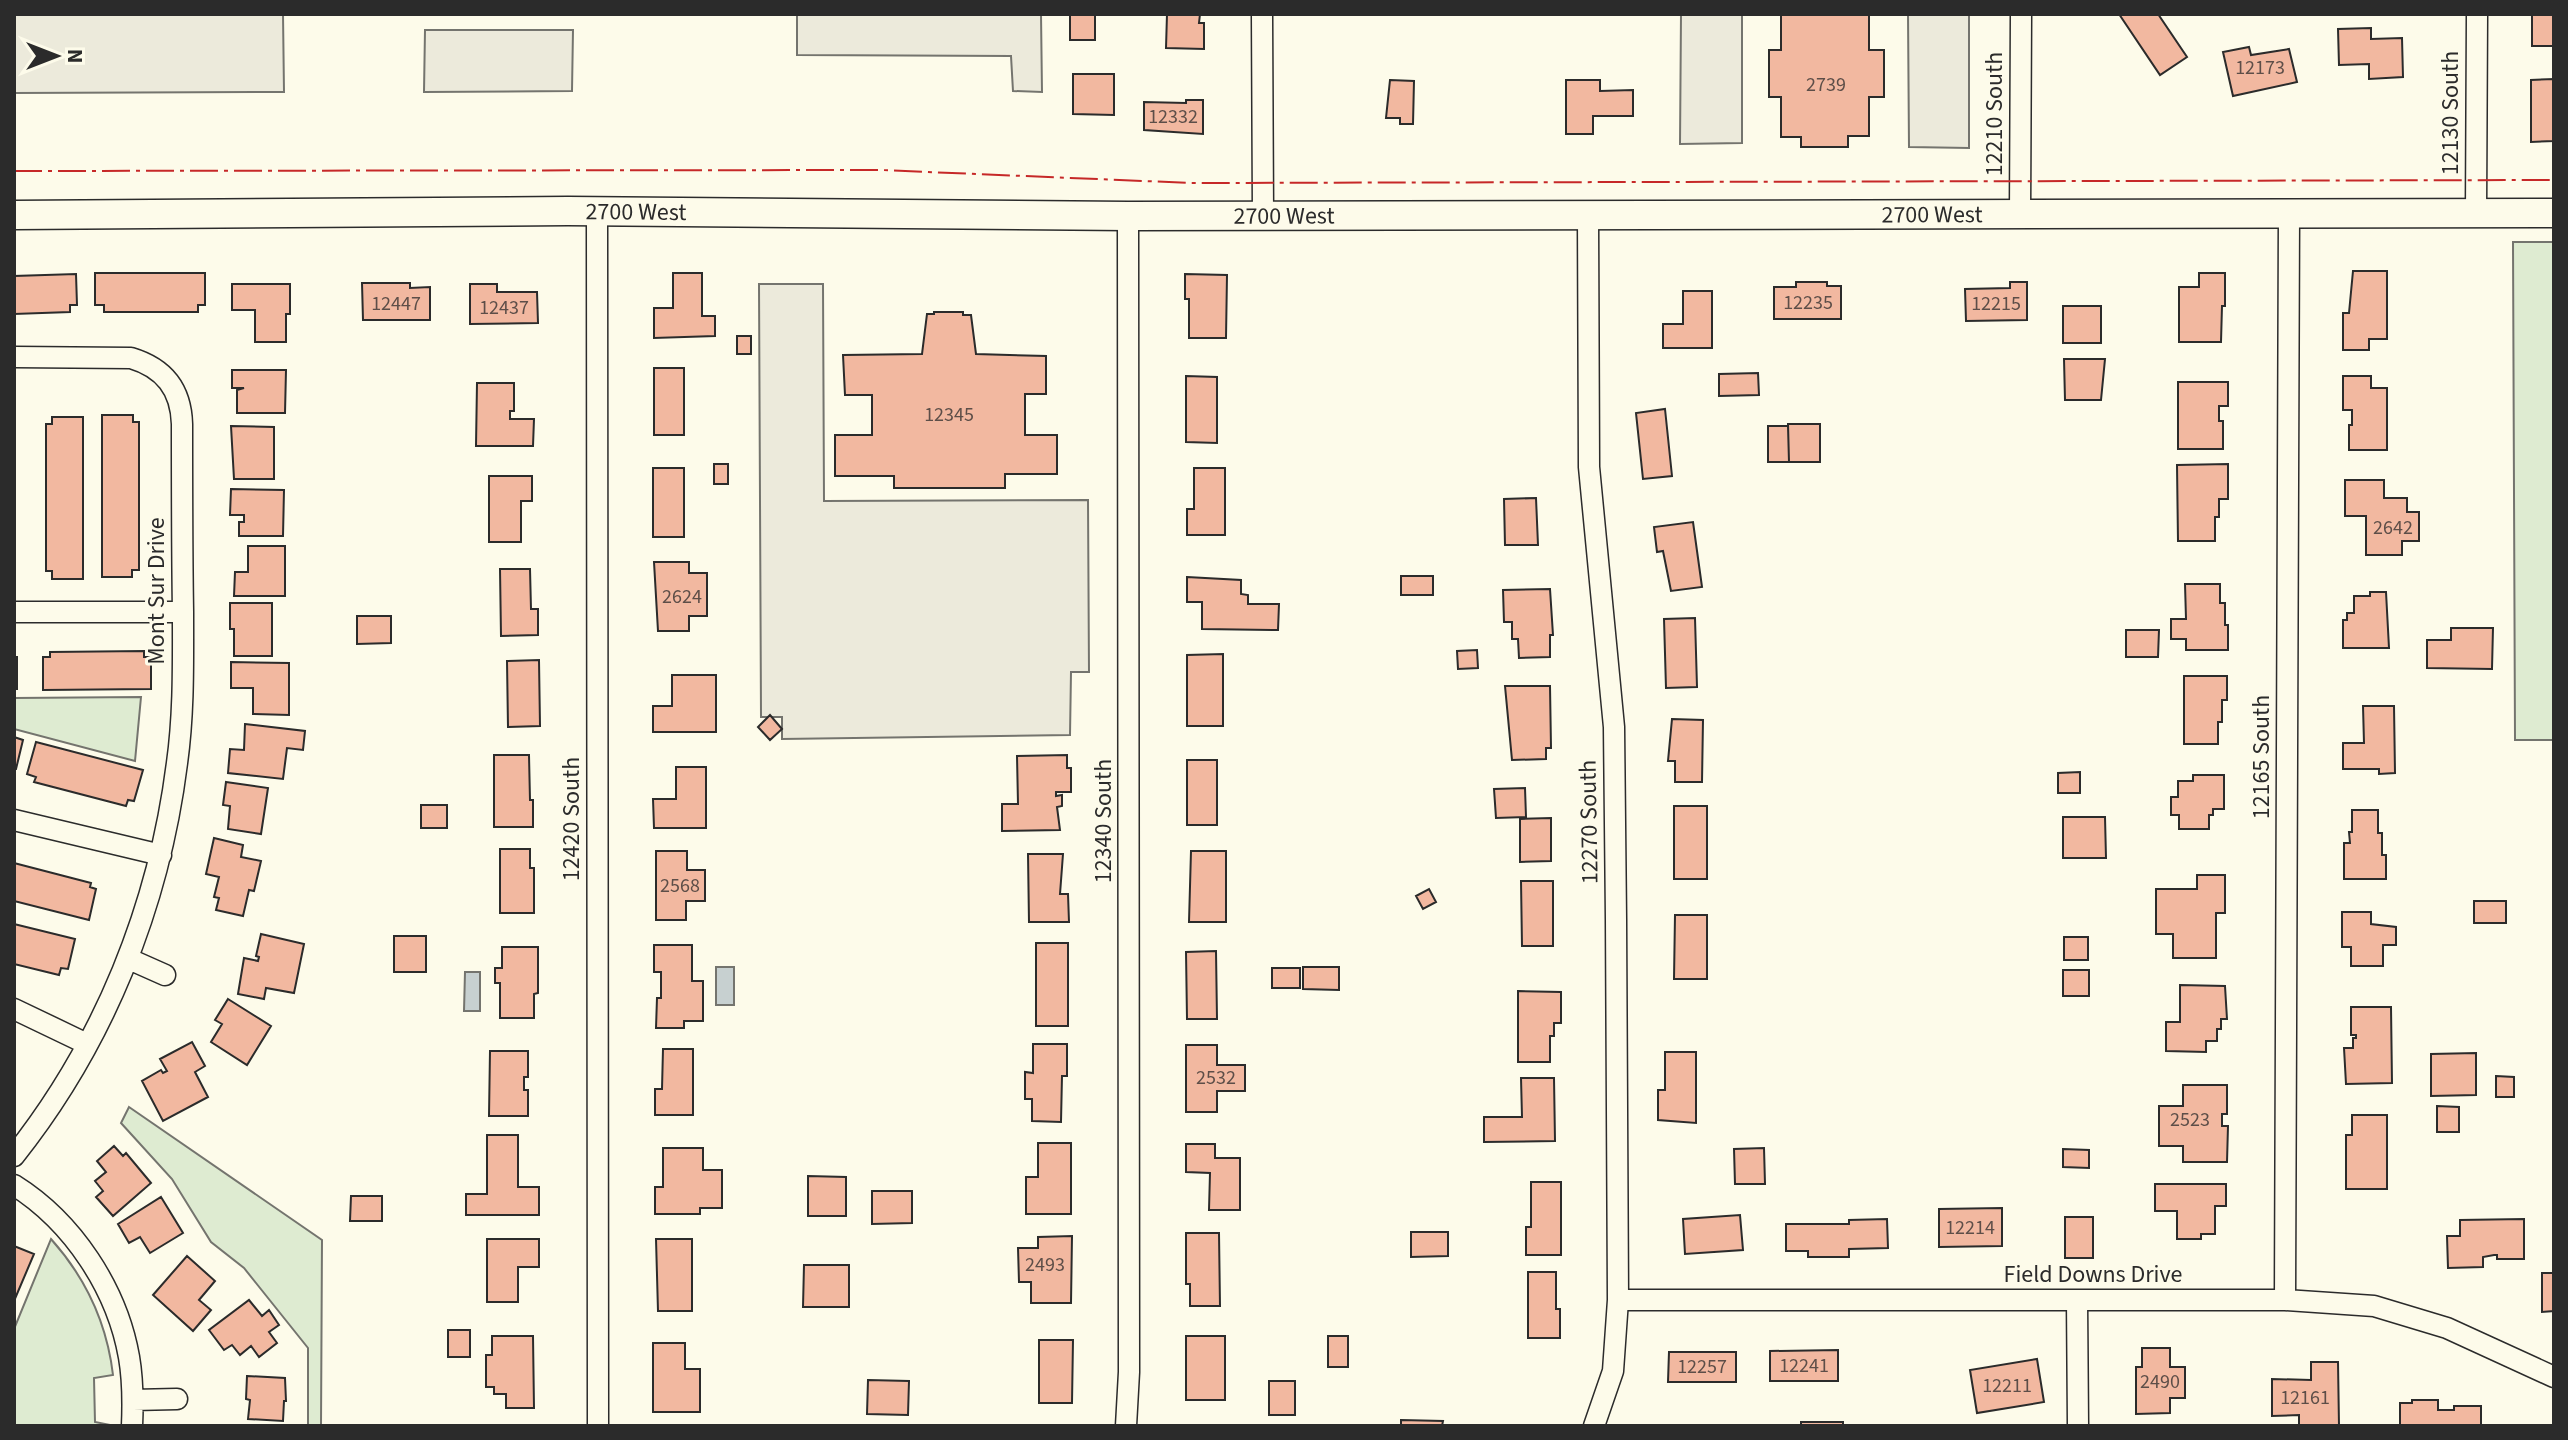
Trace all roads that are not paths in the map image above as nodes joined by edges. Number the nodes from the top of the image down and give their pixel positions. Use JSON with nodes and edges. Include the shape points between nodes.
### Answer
{"nodes":[{"id":1,"x":1262,"y":14,"type":"edge"},
{"id":2,"x":2021,"y":14,"type":"edge"},
{"id":3,"x":2477,"y":14,"type":"edge"},
{"id":4,"x":597,"y":211,"type":"junction"},
{"id":5,"x":2289,"y":213,"type":"junction"},
{"id":6,"x":2476,"y":213,"type":"junction"},
{"id":7,"x":2554,"y":213,"type":"edge"},
{"id":8,"x":2020,"y":214,"type":"junction"},
{"id":9,"x":14,"y":215,"type":"edge"},
{"id":10,"x":1588,"y":215,"type":"junction"},
{"id":11,"x":1128,"y":216,"type":"junction"},
{"id":12,"x":1263,"y":216,"type":"junction"},
{"id":13,"x":14,"y":357,"type":"edge"},
{"id":14,"x":14,"y":612,"type":"edge"},
{"id":15,"x":183,"y":612,"type":"junction"},
{"id":16,"x":14,"y":820,"type":"edge"},
{"id":17,"x":161,"y":855,"type":"junction"},
{"id":18,"x":129,"y":959,"type":"junction"},
{"id":19,"x":165,"y":975,"type":"dead end"},
{"id":20,"x":14,"y":1009,"type":"edge"},
{"id":21,"x":87,"y":1044,"type":"junction"},
{"id":22,"x":14,"y":1156,"type":"edge"},
{"id":23,"x":14,"y":1185,"type":"edge"},
{"id":24,"x":1618,"y":1300,"type":"junction"},
{"id":25,"x":2077,"y":1300,"type":"junction"},
{"id":26,"x":2285,"y":1300,"type":"junction"},
{"id":27,"x":2554,"y":1377,"type":"edge"},
{"id":28,"x":177,"y":1399,"type":"dead end"},
{"id":29,"x":133,"y":1400,"type":"junction"},
{"id":30,"x":132,"y":1426,"type":"edge"},
{"id":31,"x":598,"y":1426,"type":"edge"},
{"id":32,"x":1126,"y":1426,"type":"edge"},
{"id":33,"x":1594,"y":1426,"type":"edge"},
{"id":34,"x":2078,"y":1426,"type":"edge"}],
"edges":[{"from":1,"to":12,"type":"street"},
{"from":2,"to":8,"type":"street","name":"12210 South"},
{"from":3,"to":6,"type":"street","name":"12130 South"},
{"from":4,"to":9,"type":"main road","name":"2700 West"},
{"from":4,"to":11,"type":"main road","name":"2700 West"},
{"from":4,"to":31,"type":"street","name":"12420 South"},
{"from":5,"to":6,"type":"main road","name":"2700 West"},
{"from":5,"to":8,"type":"main road","name":"2700 West"},
{"from":5,"to":26,"type":"street","name":"12165 South"},
{"from":6,"to":7,"type":"main road","name":"2700 West"},
{"from":8,"to":10,"type":"main road","name":"2700 West"},
{"from":10,"to":12,"type":"main road","name":"2700 West"},
{"from":10,"to":24,"type":"street","name":"12270 South","via":[[1589,467],[1614,727]]},
{"from":11,"to":12,"type":"main road","name":"2700 West"},
{"from":11,"to":32,"type":"street","name":"12340 South"},
{"from":13,"to":15,"type":"street","name":"Mont Sur Drive","via":[[131,358],[147,363],[170,382],[181,409]]},
{"from":14,"to":15,"type":"street"},
{"from":15,"to":17,"type":"street","name":"Mont Sur Drive","via":[[180,731]]},
{"from":16,"to":17,"type":"street"},
{"from":17,"to":18,"type":"street","name":"Mont Sur Drive"},
{"from":18,"to":19,"type":"street"},
{"from":18,"to":21,"type":"street","name":"Mont Sur Drive"},
{"from":20,"to":21,"type":"street"},
{"from":21,"to":22,"type":"street","name":"Mont Sur Drive"},
{"from":23,"to":29,"type":"street","via":[[77,1242],[102,1280],[129,1357]]},
{"from":24,"to":25,"type":"street","name":"Field Downs Drive"},
{"from":24,"to":33,"type":"street","name":"12270 South","via":[[1613,1371]]},
{"from":25,"to":26,"type":"street","name":"Field Downs Drive"},
{"from":25,"to":34,"type":"street"},
{"from":26,"to":27,"type":"street","name":"Field Downs Drive","via":[[2374,1306],[2447,1328]]},
{"from":28,"to":29,"type":"street"},
{"from":29,"to":30,"type":"street"}]}
